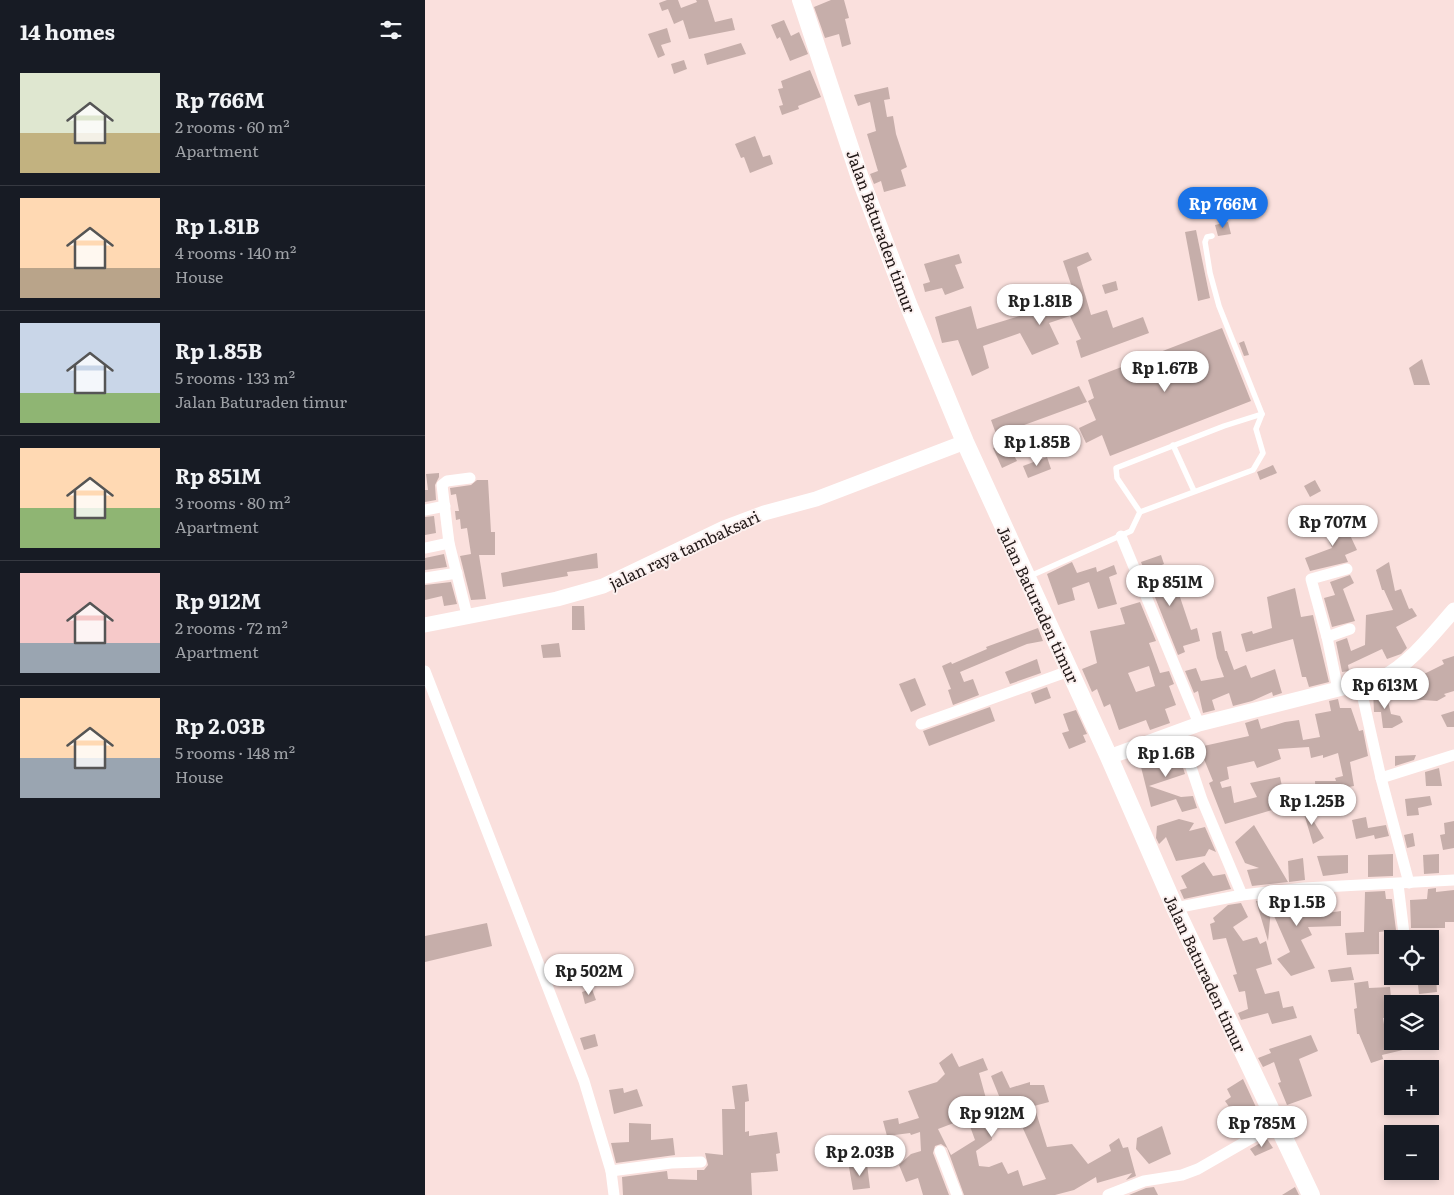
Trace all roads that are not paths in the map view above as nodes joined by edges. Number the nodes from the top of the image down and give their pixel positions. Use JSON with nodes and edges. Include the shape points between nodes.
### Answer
{"nodes":[{"id":1,"x":801,"y":0,"type":"edge"},
{"id":2,"x":1211,"y":236,"type":"dead end"},
{"id":3,"x":1262,"y":414,"type":"junction"},
{"id":4,"x":965,"y":442,"type":"junction"},
{"id":5,"x":1173,"y":445,"type":"junction"},
{"id":6,"x":470,"y":478,"type":"dead end"},
{"id":7,"x":1194,"y":491,"type":"junction"},
{"id":8,"x":445,"y":506,"type":"junction"},
{"id":9,"x":425,"y":510,"type":"edge"},
{"id":10,"x":1140,"y":512,"type":"junction"},
{"id":11,"x":1121,"y":536,"type":"junction"},
{"id":12,"x":449,"y":543,"type":"junction"},
{"id":13,"x":425,"y":548,"type":"edge"},
{"id":14,"x":1347,"y":569,"type":"dead end"},
{"id":15,"x":457,"y":573,"type":"junction"},
{"id":16,"x":425,"y":578,"type":"edge"},
{"id":17,"x":1026,"y":578,"type":"junction"},
{"id":18,"x":1454,"y":610,"type":"edge"},
{"id":19,"x":467,"y":615,"type":"junction"},
{"id":20,"x":425,"y":625,"type":"edge"},
{"id":21,"x":1350,"y":630,"type":"dead end"},
{"id":22,"x":1327,"y":637,"type":"junction"},
{"id":23,"x":425,"y":671,"type":"edge"},
{"id":24,"x":1069,"y":671,"type":"junction"},
{"id":25,"x":1359,"y":685,"type":"junction"},
{"id":26,"x":1338,"y":690,"type":"junction"},
{"id":27,"x":921,"y":724,"type":"dead end"},
{"id":28,"x":1199,"y":724,"type":"junction"},
{"id":29,"x":1179,"y":731,"type":"junction"},
{"id":30,"x":1454,"y":755,"type":"edge"},
{"id":31,"x":1109,"y":757,"type":"junction"},
{"id":32,"x":1381,"y":778,"type":"junction"},
{"id":33,"x":1454,"y":880,"type":"edge"},
{"id":34,"x":1404,"y":884,"type":"junction"},
{"id":35,"x":1242,"y":895,"type":"junction"},
{"id":36,"x":1175,"y":908,"type":"junction"},
{"id":37,"x":1404,"y":930,"type":"edge"},
{"id":38,"x":1276,"y":1124,"type":"junction"},
{"id":39,"x":941,"y":1151,"type":"dead end"},
{"id":40,"x":701,"y":1162,"type":"dead end"},
{"id":41,"x":611,"y":1171,"type":"junction"},
{"id":42,"x":614,"y":1195,"type":"edge"},
{"id":43,"x":957,"y":1195,"type":"edge"},
{"id":44,"x":1109,"y":1195,"type":"edge"},
{"id":45,"x":1311,"y":1195,"type":"edge"}],
"edges":[{"from":1,"to":4,"type":"main road","name":"Jalan Baturaden timur","via":[[859,175]]},
{"from":2,"to":3,"type":"lane","via":[[1205,242],[1215,294]]},
{"from":3,"to":5,"type":"lane"},
{"from":3,"to":7,"type":"lane","via":[[1256,429],[1263,453],[1259,464],[1253,470]]},
{"from":4,"to":17,"type":"main road","name":"Jalan Baturaden timur"},
{"from":4,"to":19,"type":"street","name":"jalan raya tambaksari","via":[[816,499],[764,512],[603,586],[557,599]]},
{"from":5,"to":7,"type":"lane"},
{"from":5,"to":10,"type":"lane","via":[[1116,468],[1117,478]]},
{"from":6,"to":8,"type":"street","via":[[443,482]]},
{"from":7,"to":10,"type":"lane"},
{"from":8,"to":9,"type":"street"},
{"from":8,"to":12,"type":"street"},
{"from":10,"to":11,"type":"lane","via":[[1131,531]]},
{"from":11,"to":17,"type":"lane"},
{"from":11,"to":28,"type":"street"},
{"from":12,"to":13,"type":"street"},
{"from":12,"to":15,"type":"street"},
{"from":14,"to":22,"type":"street","via":[[1311,580]]},
{"from":15,"to":16,"type":"street"},
{"from":15,"to":19,"type":"street"},
{"from":17,"to":24,"type":"main road","name":"Jalan Baturaden timur"},
{"from":18,"to":25,"type":"street","via":[[1396,671]]},
{"from":19,"to":20,"type":"street","name":"jalan raya tambaksari"},
{"from":21,"to":22,"type":"street"},
{"from":22,"to":26,"type":"street"},
{"from":23,"to":41,"type":"street","via":[[584,1081]]},
{"from":24,"to":27,"type":"street"},
{"from":24,"to":31,"type":"main road","name":"Jalan Baturaden timur"},
{"from":25,"to":26,"type":"street"},
{"from":25,"to":32,"type":"street"},
{"from":26,"to":28,"type":"street"},
{"from":28,"to":29,"type":"street"},
{"from":29,"to":31,"type":"street"},
{"from":29,"to":35,"type":"street","via":[[1202,800]]},
{"from":30,"to":32,"type":"street"},
{"from":31,"to":36,"type":"main road","name":"Jalan Baturaden timur"},
{"from":32,"to":34,"type":"street"},
{"from":33,"to":34,"type":"street"},
{"from":34,"to":35,"type":"street","via":[[1305,888]]},
{"from":34,"to":37,"type":"street"},
{"from":35,"to":36,"type":"street"},
{"from":36,"to":38,"type":"main road","name":"Jalan Baturaden timur"},
{"from":38,"to":44,"type":"street","via":[[1182,1176],[1144,1182]]},
{"from":38,"to":45,"type":"main road","name":"Jalan Baturaden timur"},
{"from":39,"to":43,"type":"street"},
{"from":40,"to":41,"type":"street"},
{"from":41,"to":42,"type":"street"}]}
